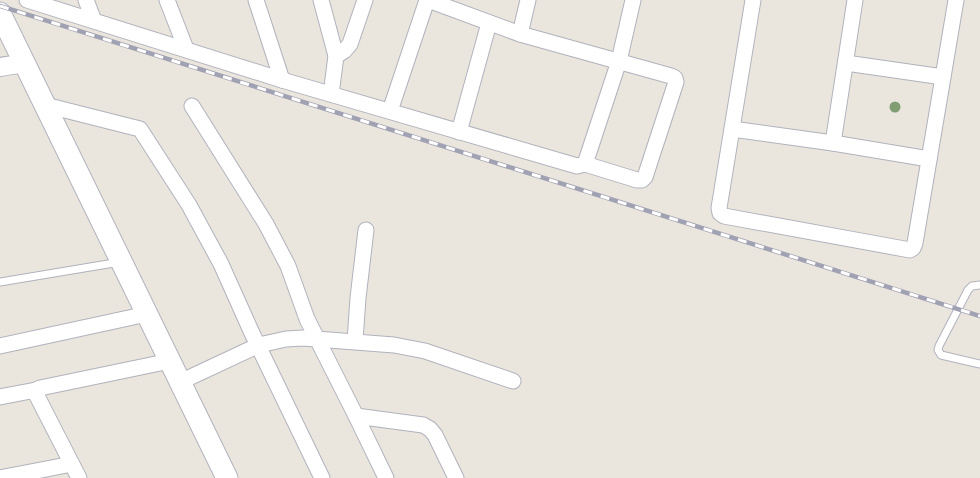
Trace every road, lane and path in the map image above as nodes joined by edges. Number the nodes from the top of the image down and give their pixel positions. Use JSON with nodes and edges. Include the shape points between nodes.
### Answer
{"nodes":[{"id":1,"x":27,"y":0,"type":"edge"},
{"id":2,"x":86,"y":0,"type":"edge"},
{"id":3,"x":167,"y":0,"type":"edge"},
{"id":4,"x":256,"y":0,"type":"edge"},
{"id":5,"x":321,"y":0,"type":"edge"},
{"id":6,"x":365,"y":0,"type":"edge"},
{"id":7,"x":428,"y":0,"type":"edge"},
{"id":8,"x":528,"y":0,"type":"edge"},
{"id":9,"x":633,"y":0,"type":"edge"},
{"id":10,"x":753,"y":0,"type":"edge"},
{"id":11,"x":856,"y":0,"type":"edge"},
{"id":12,"x":956,"y":0,"type":"edge"},
{"id":13,"x":0,"y":12,"type":"edge"},
{"id":14,"x":94,"y":21,"type":"junction"},
{"id":15,"x":489,"y":23,"type":"junction"},
{"id":16,"x":520,"y":34,"type":"junction"},
{"id":17,"x":186,"y":49,"type":"junction"},
{"id":18,"x":336,"y":56,"type":"junction"},
{"id":19,"x":619,"y":61,"type":"junction"},
{"id":20,"x":25,"y":63,"type":"junction"},
{"id":21,"x":846,"y":63,"type":"junction"},
{"id":22,"x":0,"y":67,"type":"edge"},
{"id":23,"x":944,"y":77,"type":"junction"},
{"id":24,"x":282,"y":80,"type":"junction"},
{"id":25,"x":331,"y":94,"type":"junction"},
{"id":26,"x":45,"y":104,"type":"junction"},
{"id":27,"x":192,"y":106,"type":"dead end"},
{"id":28,"x":390,"y":111,"type":"junction"},
{"id":29,"x":732,"y":129,"type":"junction"},
{"id":30,"x":459,"y":132,"type":"junction"},
{"id":31,"x":833,"y":143,"type":"junction"},
{"id":32,"x":930,"y":159,"type":"junction"},
{"id":33,"x":584,"y":164,"type":"junction"},
{"id":34,"x":366,"y":230,"type":"dead end"},
{"id":35,"x":122,"y":262,"type":"junction"},
{"id":36,"x":0,"y":282,"type":"edge"},
{"id":37,"x":980,"y":285,"type":"edge"},
{"id":38,"x":147,"y":314,"type":"junction"},
{"id":39,"x":316,"y":338,"type":"junction"},
{"id":40,"x":355,"y":341,"type":"junction"},
{"id":41,"x":259,"y":345,"type":"junction"},
{"id":42,"x":0,"y":346,"type":"edge"},
{"id":43,"x":170,"y":361,"type":"junction"},
{"id":44,"x":980,"y":364,"type":"edge"},
{"id":45,"x":513,"y":381,"type":"dead end"},
{"id":46,"x":180,"y":382,"type":"junction"},
{"id":47,"x":36,"y":390,"type":"junction"},
{"id":48,"x":0,"y":397,"type":"edge"},
{"id":49,"x":356,"y":416,"type":"junction"},
{"id":50,"x":72,"y":464,"type":"junction"},
{"id":51,"x":0,"y":478,"type":"edge"},
{"id":52,"x":80,"y":478,"type":"edge"},
{"id":53,"x":227,"y":478,"type":"edge"},
{"id":54,"x":322,"y":478,"type":"edge"},
{"id":55,"x":386,"y":478,"type":"edge"},
{"id":56,"x":456,"y":478,"type":"edge"}],
"edges":[{"from":1,"to":14,"type":"street"},
{"from":2,"to":14,"type":"street"},
{"from":3,"to":17,"type":"street"},
{"from":4,"to":24,"type":"street"},
{"from":5,"to":18,"type":"street"},
{"from":6,"to":18,"type":"street","via":[[350,44]]},
{"from":7,"to":15,"type":"street"},
{"from":7,"to":28,"type":"street"},
{"from":8,"to":16,"type":"street"},
{"from":9,"to":19,"type":"street"},
{"from":10,"to":29,"type":"street"},
{"from":11,"to":21,"type":"street"},
{"from":12,"to":23,"type":"street"},
{"from":13,"to":20,"type":"main road"},
{"from":14,"to":17,"type":"street"},
{"from":15,"to":16,"type":"street"},
{"from":15,"to":30,"type":"street"},
{"from":16,"to":19,"type":"street"},
{"from":17,"to":24,"type":"street"},
{"from":18,"to":25,"type":"street"},
{"from":19,"to":33,"type":"street"},
{"from":19,"to":33,"type":"street","via":[[671,76],[676,82],[645,177],[637,180]]},
{"from":20,"to":22,"type":"street"},
{"from":20,"to":26,"type":"main road"},
{"from":21,"to":23,"type":"street"},
{"from":21,"to":31,"type":"street"},
{"from":23,"to":32,"type":"street"},
{"from":24,"to":25,"type":"street"},
{"from":25,"to":28,"type":"street"},
{"from":26,"to":35,"type":"main road"},
{"from":26,"to":41,"type":"street","via":[[140,128],[214,251]]},
{"from":27,"to":39,"type":"street","via":[[270,231],[288,266]]},
{"from":28,"to":30,"type":"street"},
{"from":29,"to":31,"type":"street"},
{"from":29,"to":32,"type":"street","via":[[719,208],[724,216],[910,250],[915,243]]},
{"from":30,"to":33,"type":"street","via":[[577,166]]},
{"from":31,"to":32,"type":"street"},
{"from":34,"to":40,"type":"street"},
{"from":35,"to":36,"type":"lane"},
{"from":35,"to":38,"type":"main road"},
{"from":37,"to":44,"type":"lane","via":[[972,286],[968,290],[938,350],[941,355]]},
{"from":38,"to":42,"type":"street"},
{"from":38,"to":43,"type":"main road"},
{"from":39,"to":40,"type":"street"},
{"from":39,"to":41,"type":"street","via":[[286,339]]},
{"from":39,"to":49,"type":"street"},
{"from":40,"to":45,"type":"street","via":[[425,351]]},
{"from":41,"to":46,"type":"street"},
{"from":41,"to":54,"type":"street"},
{"from":43,"to":46,"type":"main road"},
{"from":43,"to":47,"type":"street"},
{"from":46,"to":53,"type":"main road"},
{"from":47,"to":48,"type":"street"},
{"from":47,"to":50,"type":"street"},
{"from":49,"to":55,"type":"street"},
{"from":49,"to":56,"type":"street","via":[[423,425],[430,429]]},
{"from":50,"to":51,"type":"street"},
{"from":50,"to":52,"type":"street"}]}
